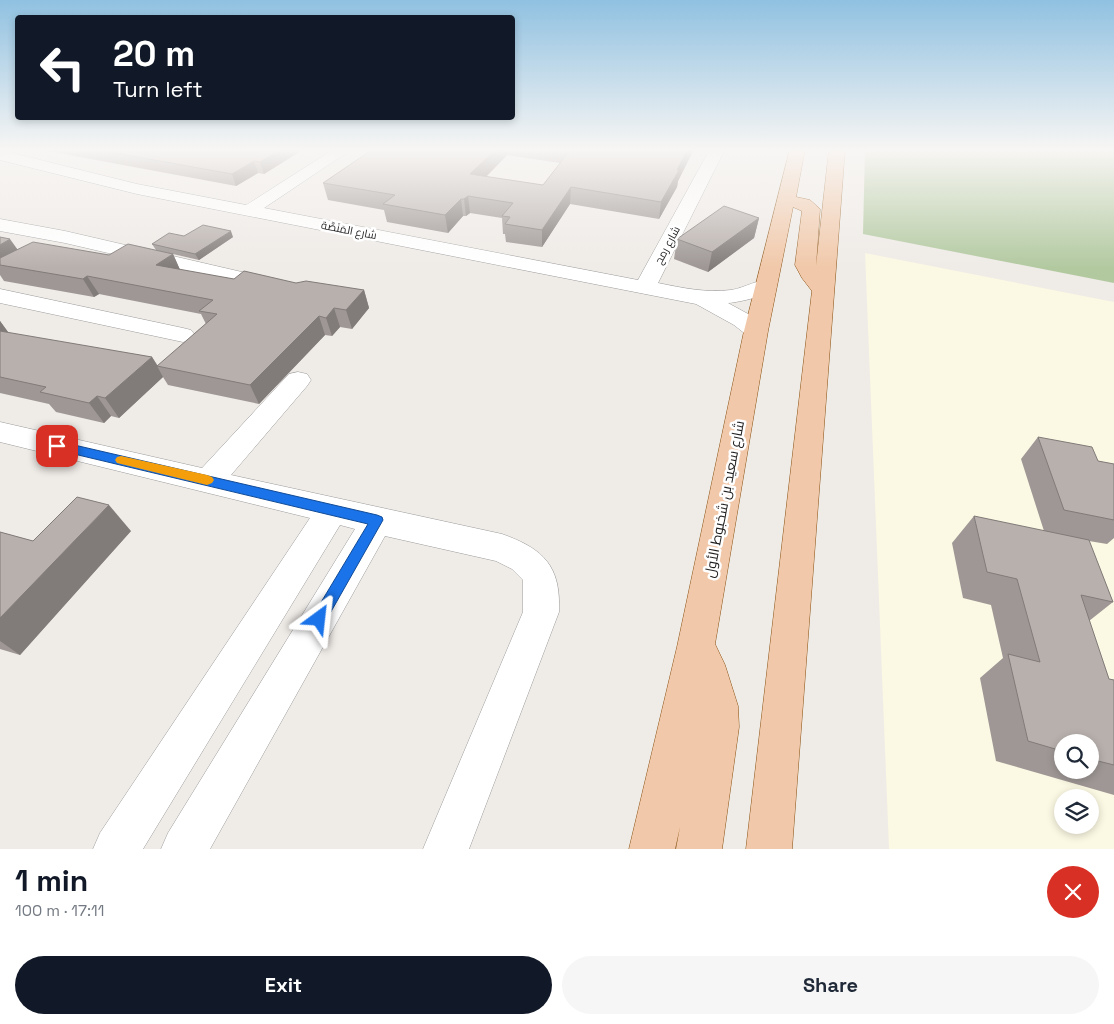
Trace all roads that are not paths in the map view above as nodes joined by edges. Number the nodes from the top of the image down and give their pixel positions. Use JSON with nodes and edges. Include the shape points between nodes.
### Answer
{"nodes":[{"id":1,"x":136,"y":189,"type":"edge"},
{"id":2,"x":283,"y":189,"type":"edge"},
{"id":3,"x":697,"y":189,"type":"edge"},
{"id":4,"x":788,"y":189,"type":"edge"},
{"id":5,"x":833,"y":189,"type":"edge"},
{"id":6,"x":785,"y":200,"type":"junction"},
{"id":7,"x":248,"y":211,"type":"junction"},
{"id":8,"x":0,"y":224,"type":"edge"},
{"id":9,"x":65,"y":236,"type":"junction"},
{"id":10,"x":41,"y":250,"type":"edge"},
{"id":11,"x":766,"y":286,"type":"junction"},
{"id":12,"x":645,"y":287,"type":"junction"},
{"id":13,"x":293,"y":290,"type":"edge"},
{"id":14,"x":824,"y":291,"type":"junction"},
{"id":15,"x":0,"y":296,"type":"edge"},
{"id":16,"x":700,"y":298,"type":"junction"},
{"id":17,"x":756,"y":331,"type":"junction"},
{"id":18,"x":183,"y":335,"type":"dead end"},
{"id":19,"x":298,"y":380,"type":"dead end"},
{"id":20,"x":0,"y":432,"type":"edge"},
{"id":21,"x":209,"y":480,"type":"junction"},
{"id":22,"x":332,"y":511,"type":"junction"},
{"id":23,"x":377,"y":520,"type":"junction"},
{"id":24,"x":696,"y":647,"type":"junction"},
{"id":25,"x":116,"y":849,"type":"edge"},
{"id":26,"x":184,"y":849,"type":"edge"},
{"id":27,"x":446,"y":849,"type":"edge"},
{"id":28,"x":652,"y":849,"type":"edge"},
{"id":29,"x":699,"y":849,"type":"edge"},
{"id":30,"x":769,"y":849,"type":"edge"}],
"edges":[{"from":1,"to":7,"type":"street","name":"شارع المَنَصَّة"},
{"from":2,"to":7,"type":"street"},
{"from":3,"to":12,"type":"street","name":"شارع رمح"},
{"from":4,"to":6,"type":"main road","name":"شارع سعيد بن شخبوط الأول"},
{"from":5,"to":14,"type":"main road"},
{"from":6,"to":11,"type":"main road","name":"شارع سعيد بن شخبوط الأول"},
{"from":6,"to":14,"type":"main road","via":[[811,209],[805,265]]},
{"from":7,"to":12,"type":"street","name":"شارع المَنَصَّة"},
{"from":8,"to":9,"type":"street"},
{"from":9,"to":10,"type":"street"},
{"from":9,"to":13,"type":"street"},
{"from":11,"to":16,"type":"street","name":"شارع المَنَصَّة","via":[[736,296]]},
{"from":11,"to":17,"type":"main road","name":"شارع سعيد بن شخبوط الأول"},
{"from":12,"to":16,"type":"street","name":"شارع المَنَصَّة"},
{"from":14,"to":30,"type":"main road"},
{"from":15,"to":18,"type":"street"},
{"from":16,"to":17,"type":"street","name":"شارع المَنَصَّة","via":[[730,312]]},
{"from":17,"to":24,"type":"main road","name":"شارع سعيد بن شخبوط الأول"},
{"from":19,"to":21,"type":"street"},
{"from":20,"to":21,"type":"street"},
{"from":21,"to":22,"type":"street"},
{"from":22,"to":23,"type":"street"},
{"from":22,"to":25,"type":"street"},
{"from":23,"to":26,"type":"street"},
{"from":23,"to":27,"type":"street","via":[[502,548],[523,557],[536,570],[544,590],[541,612]]},
{"from":24,"to":28,"type":"main road","name":"شارع سعيد بن شخبوط الأول"},
{"from":24,"to":29,"type":"main road","via":[[714,684],[718,713]]}]}
